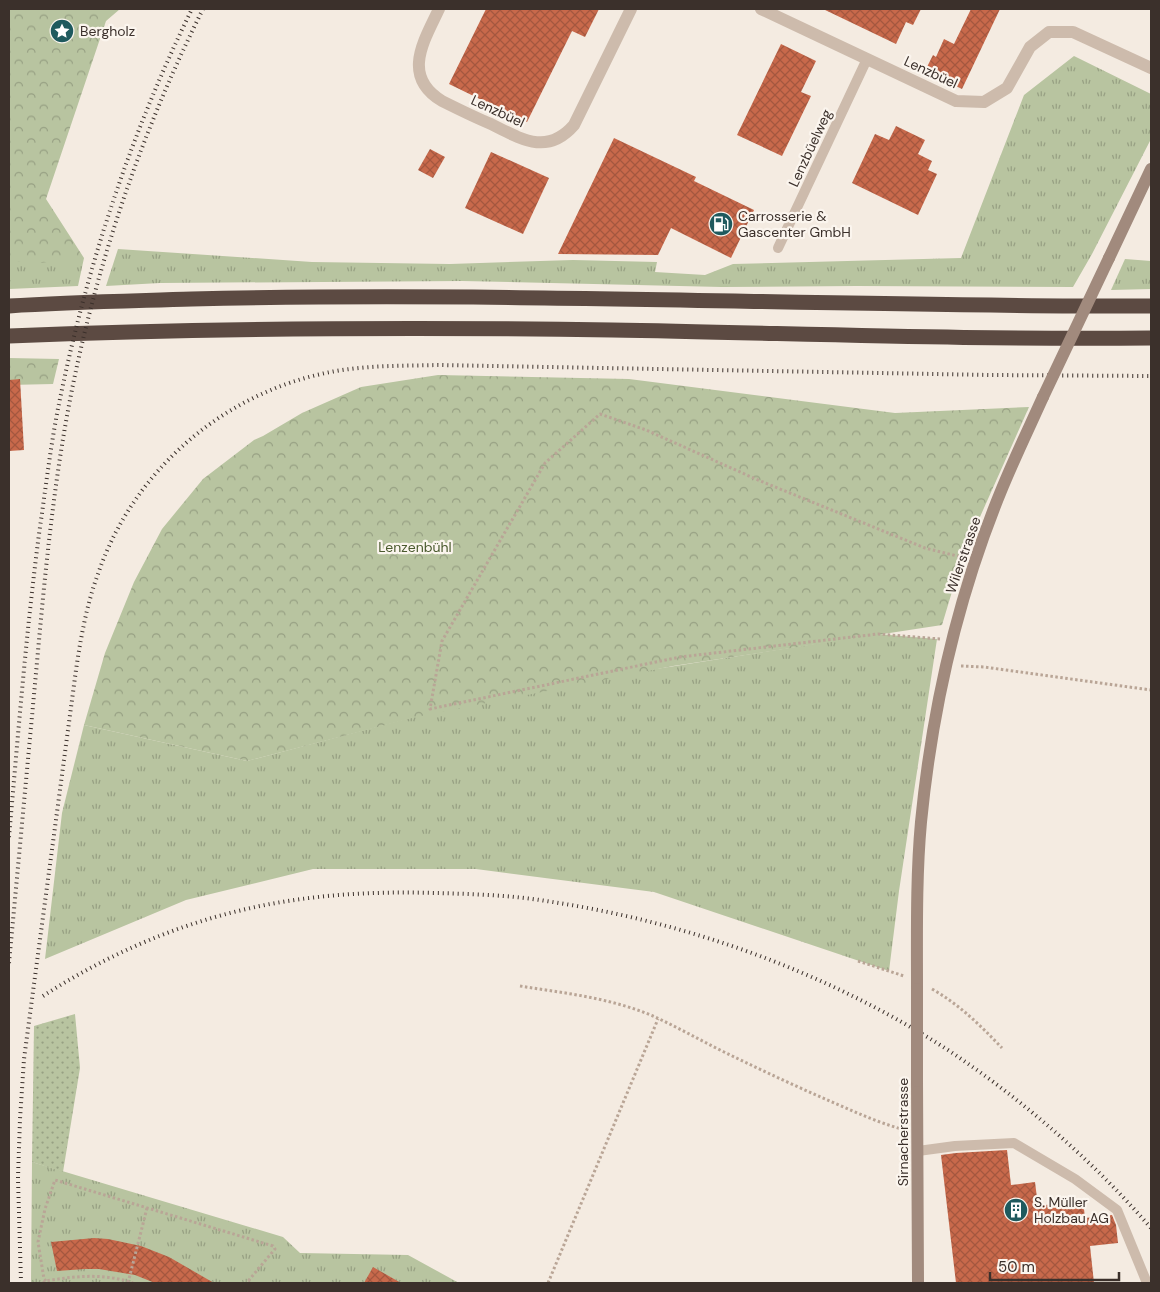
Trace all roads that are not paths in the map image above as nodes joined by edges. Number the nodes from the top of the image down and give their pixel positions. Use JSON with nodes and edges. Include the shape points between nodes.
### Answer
{"nodes":[{"id":1,"x":439,"y":9,"type":"edge"},
{"id":2,"x":631,"y":9,"type":"edge"},
{"id":3,"x":761,"y":9,"type":"edge"},
{"id":4,"x":867,"y":59,"type":"junction"},
{"id":5,"x":1151,"y":68,"type":"edge"},
{"id":6,"x":1151,"y":169,"type":"edge"},
{"id":7,"x":778,"y":248,"type":"dead end"},
{"id":8,"x":9,"y":306,"type":"edge"},
{"id":9,"x":1151,"y":306,"type":"edge"},
{"id":10,"x":9,"y":336,"type":"edge"},
{"id":11,"x":1151,"y":338,"type":"edge"},
{"id":12,"x":917,"y":984,"type":"joint"},
{"id":13,"x":918,"y":1151,"type":"junction"},
{"id":14,"x":918,"y":1283,"type":"edge"},
{"id":15,"x":1147,"y":1283,"type":"edge"}],
"edges":[{"from":1,"to":2,"type":"street","name":"Lenzbüel","via":[[420,53],[419,70],[424,85],[442,101],[520,139],[536,143],[553,141],[574,125]]},
{"from":3,"to":4,"type":"street","name":"Lenzbüel"},
{"from":4,"to":5,"type":"street","name":"Lenzbüel","via":[[956,101],[984,102],[1007,88],[1030,47],[1049,32],[1073,32]]},
{"from":4,"to":7,"type":"lane","name":"Lenzbüelweg"},
{"from":6,"to":12,"type":"main road","name":"Wilerstrasse","bridge":true,"via":[[1018,450],[962,604],[930,751],[921,822]]},
{"from":8,"to":9,"type":"highway","via":[[232,298],[421,296]]},
{"from":10,"to":11,"type":"highway","via":[[341,328]]},
{"from":12,"to":13,"type":"main road","name":"Sirnacherstrasse","bridge":true},
{"from":13,"to":14,"type":"main road","name":"Sirnacherstrasse"},
{"from":13,"to":15,"type":"lane","via":[[1014,1144],[1075,1179],[1117,1210]]}]}
